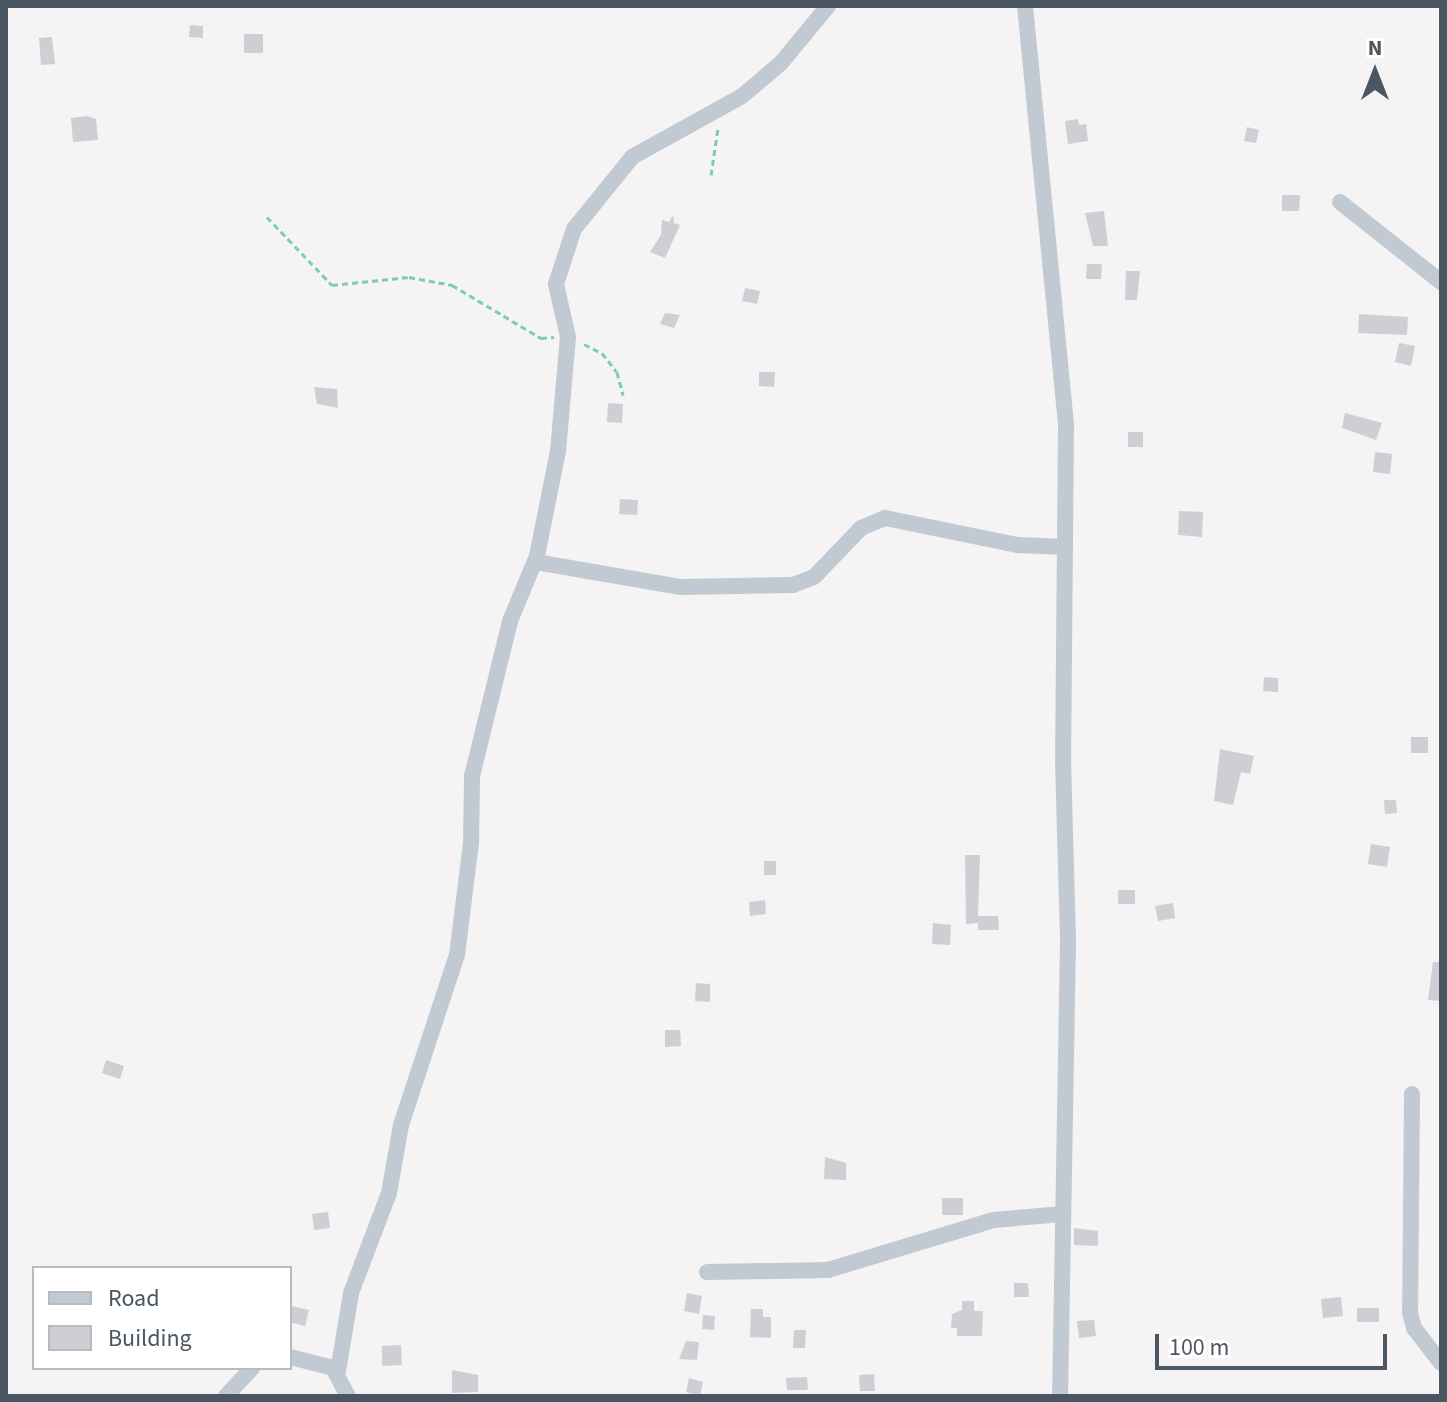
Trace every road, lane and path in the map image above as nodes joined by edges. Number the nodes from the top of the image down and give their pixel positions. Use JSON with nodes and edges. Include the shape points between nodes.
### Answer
{"nodes":[{"id":1,"x":828,"y":6,"type":"edge"},
{"id":2,"x":1025,"y":6,"type":"edge"},
{"id":3,"x":719,"y":112,"type":"junction"},
{"id":4,"x":711,"y":175,"type":"dead end"},
{"id":5,"x":1340,"y":202,"type":"dead end"},
{"id":6,"x":267,"y":217,"type":"dead end"},
{"id":7,"x":1441,"y":282,"type":"edge"},
{"id":8,"x":568,"y":337,"type":"junction"},
{"id":9,"x":623,"y":395,"type":"dead end"},
{"id":10,"x":1065,"y":547,"type":"junction"},
{"id":11,"x":536,"y":562,"type":"junction"},
{"id":12,"x":1412,"y":1094,"type":"dead end"},
{"id":13,"x":1062,"y":1214,"type":"junction"},
{"id":14,"x":707,"y":1272,"type":"dead end"},
{"id":15,"x":292,"y":1358,"type":"edge"},
{"id":16,"x":1441,"y":1363,"type":"edge"},
{"id":17,"x":250,"y":1370,"type":"edge"},
{"id":18,"x":338,"y":1371,"type":"junction"},
{"id":19,"x":226,"y":1396,"type":"edge"},
{"id":20,"x":348,"y":1396,"type":"edge"},
{"id":21,"x":1060,"y":1396,"type":"edge"}],
"edges":[{"from":1,"to":3,"type":"street","via":[[781,63]]},
{"from":2,"to":10,"type":"street","via":[[1066,426]]},
{"from":3,"to":4,"type":"path"},
{"from":3,"to":8,"type":"street","via":[[645,148],[595,196],[574,229],[557,275]]},
{"from":5,"to":7,"type":"street"},
{"from":6,"to":8,"type":"path","via":[[332,285],[409,277],[452,285],[541,338]]},
{"from":8,"to":9,"type":"path","via":[[602,353],[617,372]]},
{"from":8,"to":11,"type":"street","via":[[558,451]]},
{"from":10,"to":11,"type":"street","via":[[1018,545],[885,518],[861,528],[814,577],[793,585],[681,587]]},
{"from":10,"to":13,"type":"street","via":[[1068,942]]},
{"from":11,"to":18,"type":"street","via":[[510,621],[472,776],[471,843],[454,971],[401,1125],[389,1193],[351,1293]]},
{"from":12,"to":16,"type":"street","via":[[1410,1313],[1414,1328]]},
{"from":13,"to":14,"type":"street","via":[[994,1220],[828,1270]]},
{"from":13,"to":21,"type":"street"},
{"from":15,"to":18,"type":"street"},
{"from":17,"to":19,"type":"street"},
{"from":18,"to":20,"type":"street"}]}
